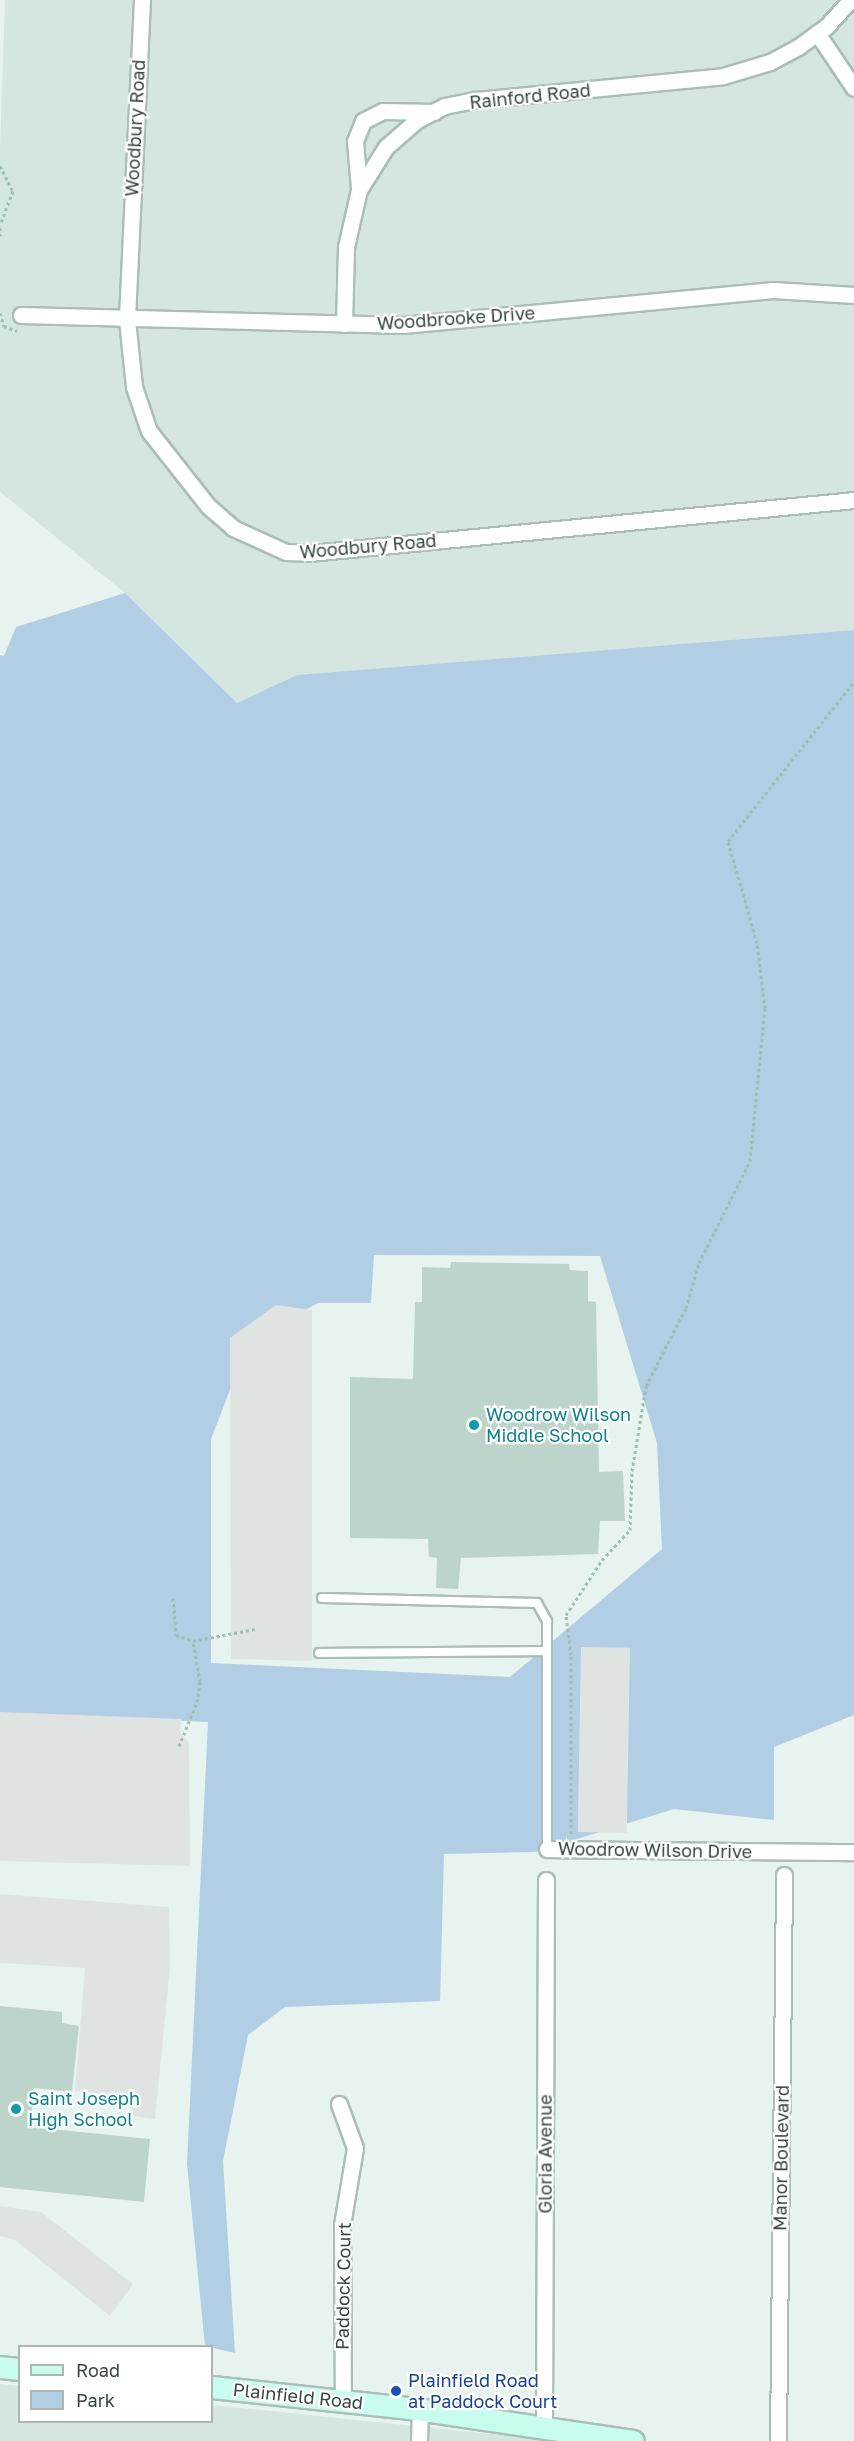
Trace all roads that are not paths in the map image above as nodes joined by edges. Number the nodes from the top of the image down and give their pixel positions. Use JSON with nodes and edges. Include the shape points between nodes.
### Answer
{"nodes":[{"id":1,"x":142,"y":0,"type":"edge"},
{"id":2,"x":151,"y":0,"type":"edge"},
{"id":3,"x":850,"y":0,"type":"edge"},
{"id":4,"x":142,"y":18,"type":"junction"},
{"id":5,"x":817,"y":33,"type":"junction"},
{"id":6,"x":854,"y":88,"type":"edge"},
{"id":7,"x":434,"y":112,"type":"junction"},
{"id":8,"x":359,"y":190,"type":"junction"},
{"id":9,"x":854,"y":295,"type":"edge"},
{"id":10,"x":21,"y":315,"type":"dead end"},
{"id":11,"x":127,"y":320,"type":"junction"},
{"id":12,"x":344,"y":324,"type":"junction"},
{"id":13,"x":854,"y":500,"type":"edge"},
{"id":14,"x":322,"y":1598,"type":"dead end"},
{"id":15,"x":547,"y":1651,"type":"junction"},
{"id":16,"x":319,"y":1653,"type":"dead end"},
{"id":17,"x":547,"y":1849,"type":"joint"},
{"id":18,"x":854,"y":1851,"type":"edge"},
{"id":19,"x":784,"y":1875,"type":"dead end"},
{"id":20,"x":546,"y":1880,"type":"dead end"},
{"id":21,"x":339,"y":2104,"type":"dead end"},
{"id":22,"x":0,"y":2367,"type":"edge"},
{"id":23,"x":18,"y":2369,"type":"edge"},
{"id":24,"x":213,"y":2387,"type":"edge"},
{"id":25,"x":343,"y":2401,"type":"junction"},
{"id":26,"x":420,"y":2410,"type":"junction"},
{"id":27,"x":544,"y":2428,"type":"junction"},
{"id":28,"x":419,"y":2441,"type":"edge"},
{"id":29,"x":633,"y":2441,"type":"edge"},
{"id":30,"x":778,"y":2441,"type":"edge"}],
"edges":[{"from":1,"to":4,"type":"street","name":"Woodbury Road"},
{"from":2,"to":4,"type":"street"},
{"from":3,"to":5,"type":"street","name":"Rainford Road"},
{"from":4,"to":11,"type":"street","name":"Woodbury Road"},
{"from":5,"to":6,"type":"street"},
{"from":5,"to":7,"type":"street","name":"Rainford Road","via":[[770,62],[723,76],[476,100]]},
{"from":7,"to":8,"type":"street","name":"Rainford Road","via":[[417,120],[386,147]]},
{"from":7,"to":8,"type":"street","via":[[383,111],[363,121],[355,141]]},
{"from":8,"to":12,"type":"street","name":"Rainford Road","via":[[346,247]]},
{"from":9,"to":12,"type":"street","name":"Woodbrooke Drive","via":[[772,290],[403,325]]},
{"from":10,"to":11,"type":"street","name":"Woodbrooke Drive"},
{"from":11,"to":12,"type":"street","name":"Woodbrooke Drive"},
{"from":11,"to":13,"type":"street","name":"Woodbury Road","via":[[134,387],[149,431],[207,506],[232,528],[286,552],[310,553]]},
{"from":14,"to":15,"type":"lane","name":"Woodrow Wilson Drive","via":[[528,1600],[537,1603],[547,1621]]},
{"from":15,"to":16,"type":"lane"},
{"from":15,"to":17,"type":"lane","name":"Woodrow Wilson Drive"},
{"from":17,"to":18,"type":"street","name":"Woodrow Wilson Drive"},
{"from":19,"to":30,"type":"street","name":"Manor Boulevard"},
{"from":20,"to":27,"type":"street","name":"Gloria Avenue"},
{"from":21,"to":25,"type":"street","name":"Paddock Court","via":[[355,2148],[342,2225]]},
{"from":22,"to":23,"type":"street"},
{"from":24,"to":25,"type":"street","name":"Plainfield Road"},
{"from":25,"to":26,"type":"street","name":"Plainfield Road"},
{"from":26,"to":27,"type":"street","name":"Plainfield Road"},
{"from":26,"to":28,"type":"street"},
{"from":27,"to":29,"type":"street","name":"Plainfield Road"}]}
